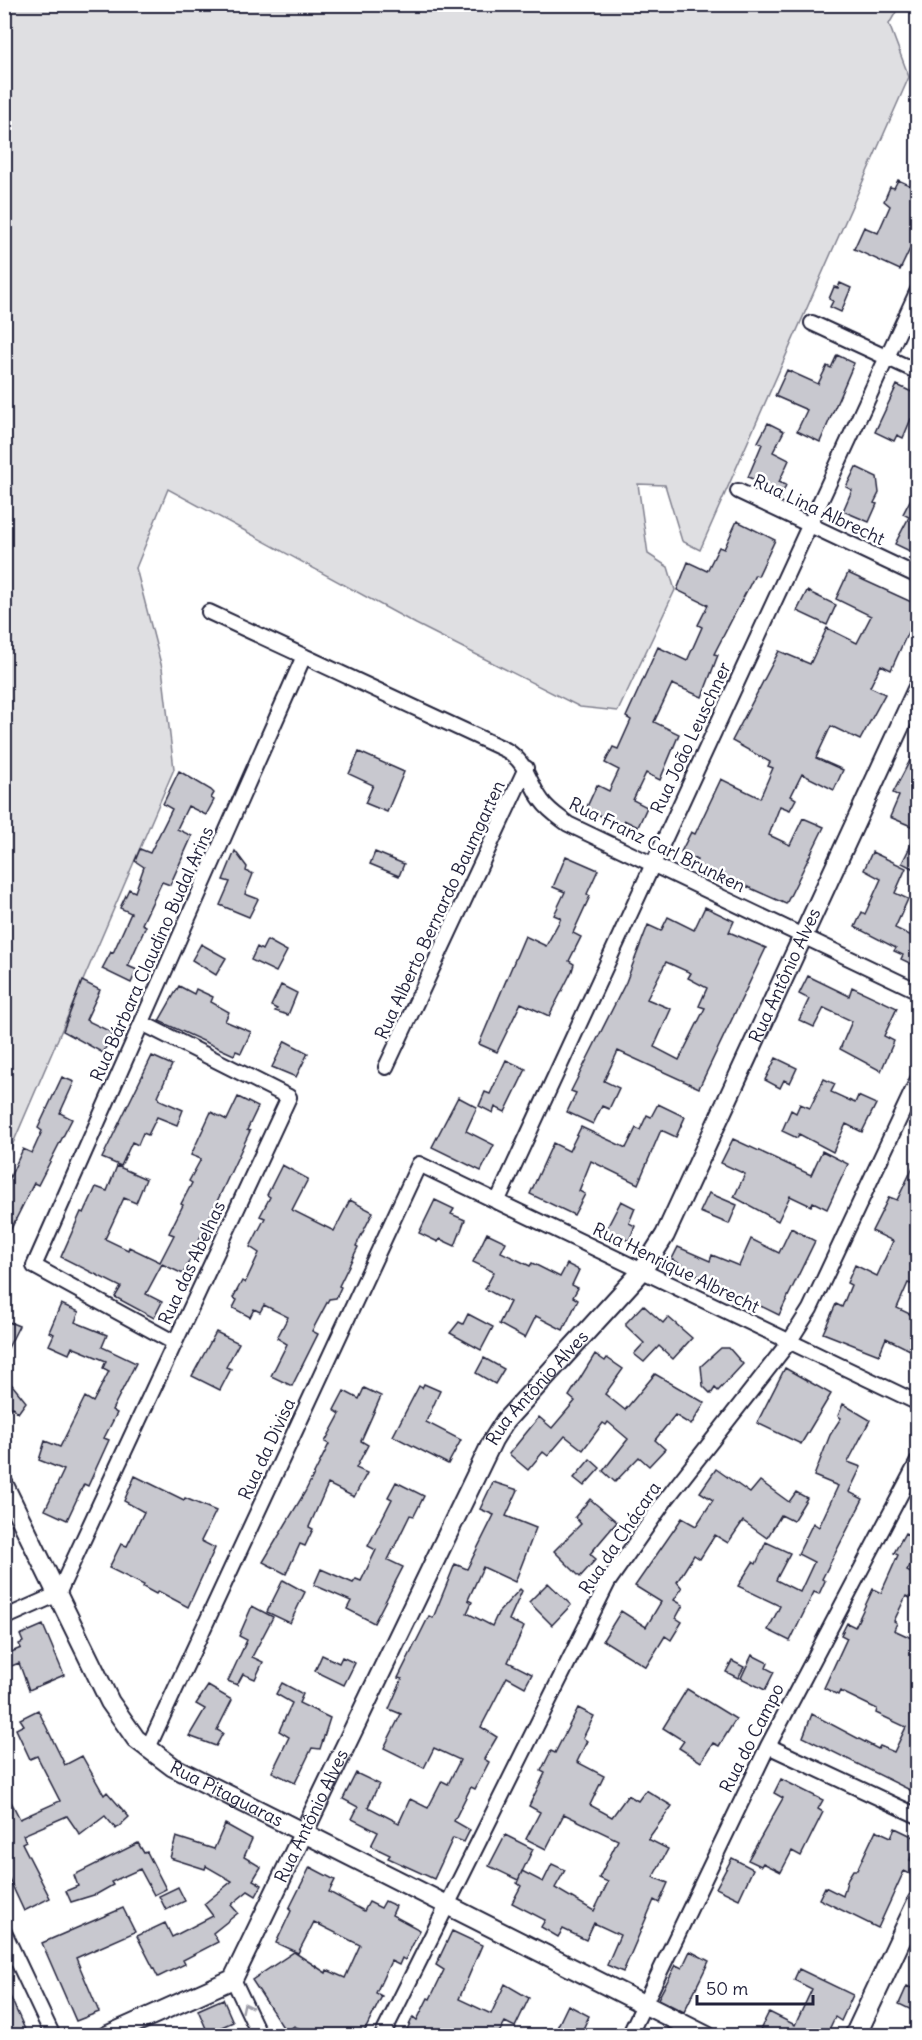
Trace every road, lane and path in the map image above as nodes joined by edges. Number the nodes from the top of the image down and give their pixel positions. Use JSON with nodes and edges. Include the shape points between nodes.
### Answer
{"nodes":[{"id":1,"x":918,"y":290,"type":"edge"},
{"id":2,"x":812,"y":323,"type":"dead end"},
{"id":3,"x":886,"y":357,"type":"junction"},
{"id":4,"x":918,"y":372,"type":"edge"},
{"id":5,"x":738,"y":491,"type":"dead end"},
{"id":6,"x":809,"y":525,"type":"junction"},
{"id":7,"x":918,"y":576,"type":"edge"},
{"id":8,"x":209,"y":612,"type":"dead end"},
{"id":9,"x":304,"y":656,"type":"junction"},
{"id":10,"x":918,"y":687,"type":"edge"},
{"id":11,"x":526,"y":768,"type":"junction"},
{"id":12,"x":653,"y":865,"type":"junction"},
{"id":13,"x":803,"y":936,"type":"junction"},
{"id":14,"x":918,"y":991,"type":"edge"},
{"id":15,"x":142,"y":1023,"type":"junction"},
{"id":16,"x":386,"y":1067,"type":"dead end"},
{"id":17,"x":918,"y":1078,"type":"edge"},
{"id":18,"x":419,"y":1164,"type":"joint"},
{"id":19,"x":497,"y":1202,"type":"junction"},
{"id":20,"x":642,"y":1271,"type":"junction"},
{"id":21,"x":789,"y":1342,"type":"junction"},
{"id":22,"x":175,"y":1343,"type":"junction"},
{"id":23,"x":918,"y":1403,"type":"edge"},
{"id":24,"x":918,"y":1461,"type":"edge"},
{"id":25,"x":4,"y":1485,"type":"edge"},
{"id":26,"x":58,"y":1594,"type":"junction"},
{"id":27,"x":4,"y":1618,"type":"edge"},
{"id":28,"x":768,"y":1746,"type":"junction"},
{"id":29,"x":147,"y":1750,"type":"junction"},
{"id":30,"x":918,"y":1816,"type":"edge"},
{"id":31,"x":303,"y":1834,"type":"junction"},
{"id":32,"x":918,"y":1902,"type":"edge"},
{"id":33,"x":447,"y":1906,"type":"junction"},
{"id":34,"x":4,"y":1932,"type":"edge"},
{"id":35,"x":233,"y":1979,"type":"junction"},
{"id":36,"x":644,"y":2004,"type":"junction"},
{"id":37,"x":54,"y":2036,"type":"edge"},
{"id":38,"x":106,"y":2036,"type":"edge"},
{"id":39,"x":260,"y":2036,"type":"edge"},
{"id":40,"x":382,"y":2036,"type":"edge"},
{"id":41,"x":628,"y":2036,"type":"edge"},
{"id":42,"x":707,"y":2036,"type":"edge"},
{"id":43,"x":855,"y":2036,"type":"edge"}],
"edges":[{"from":1,"to":3,"type":"street","name":"Rua João Leuschner"},
{"from":2,"to":3,"type":"street"},
{"from":3,"to":4,"type":"street"},
{"from":3,"to":6,"type":"street","name":"Rua João Leuschner"},
{"from":5,"to":6,"type":"street","name":"Rua Lina Albrecht"},
{"from":6,"to":7,"type":"street","name":"Rua Lina Albrecht"},
{"from":6,"to":12,"type":"street","name":"Rua João Leuschner"},
{"from":8,"to":9,"type":"street","name":"Rua Franz Carl Brunken"},
{"from":9,"to":11,"type":"street","name":"Rua Franz Carl Brunken","via":[[506,750]]},
{"from":9,"to":15,"type":"street","name":"Rua Bárbara Claudino Budal Arins"},
{"from":10,"to":13,"type":"street","name":"Rua Antônio Alves"},
{"from":11,"to":12,"type":"street","name":"Rua Franz Carl Brunken","via":[[535,790],[554,814]]},
{"from":11,"to":16,"type":"street","name":"Rua Alberto Bernardo Baumgarten"},
{"from":12,"to":13,"type":"street","name":"Rua Franz Carl Brunken"},
{"from":12,"to":19,"type":"street","name":"Rua João Leuschner"},
{"from":13,"to":14,"type":"street","name":"Rua Franz Carl Brunken"},
{"from":13,"to":20,"type":"street","name":"Rua Antônio Alves","via":[[676,1212]]},
{"from":15,"to":22,"type":"street","name":"Rua Bárbara Claudino Budal Arins","via":[[34,1266]]},
{"from":15,"to":22,"type":"street","name":"Rua das Abelhas","via":[[289,1096]]},
{"from":17,"to":21,"type":"street","name":"Rua da Chácara","via":[[820,1289]]},
{"from":18,"to":19,"type":"street","name":"Rua Henrique Albrecht"},
{"from":18,"to":29,"type":"street","name":"Rua da Divisa"},
{"from":19,"to":20,"type":"street","name":"Rua Henrique Albrecht"},
{"from":20,"to":21,"type":"street","name":"Rua Henrique Albrecht"},
{"from":20,"to":31,"type":"street","name":"Rua Antônio Alves","via":[[493,1440]]},
{"from":21,"to":23,"type":"street","name":"Rua Henrique Albrecht"},
{"from":21,"to":33,"type":"street","name":"Rua da Chácara","via":[[670,1494],[608,1582]]},
{"from":22,"to":26,"type":"street","name":"Rua das Abelhas"},
{"from":24,"to":28,"type":"street","name":"Rua do Campo"},
{"from":25,"to":26,"type":"street","name":"Rua Pitaguaras"},
{"from":26,"to":27,"type":"street"},
{"from":26,"to":29,"type":"street","name":"Rua Pitaguaras","via":[[110,1702]]},
{"from":28,"to":30,"type":"street"},
{"from":28,"to":36,"type":"street","name":"Rua do Campo"},
{"from":29,"to":31,"type":"street","name":"Rua Pitaguaras","via":[[172,1767]]},
{"from":31,"to":33,"type":"street","name":"Rua Pitaguaras"},
{"from":31,"to":35,"type":"street","name":"Rua Antônio Alves"},
{"from":32,"to":43,"type":"main road"},
{"from":33,"to":36,"type":"street","name":"Rua Pitaguaras"},
{"from":33,"to":40,"type":"street","name":"Rua da Chácara"},
{"from":34,"to":37,"type":"street"},
{"from":35,"to":38,"type":"street"},
{"from":39,"to":35,"type":"street","one_way":true},
{"from":36,"to":41,"type":"street","name":"Rua do Campo"},
{"from":36,"to":42,"type":"street","name":"Rua Pitaguaras"}]}
